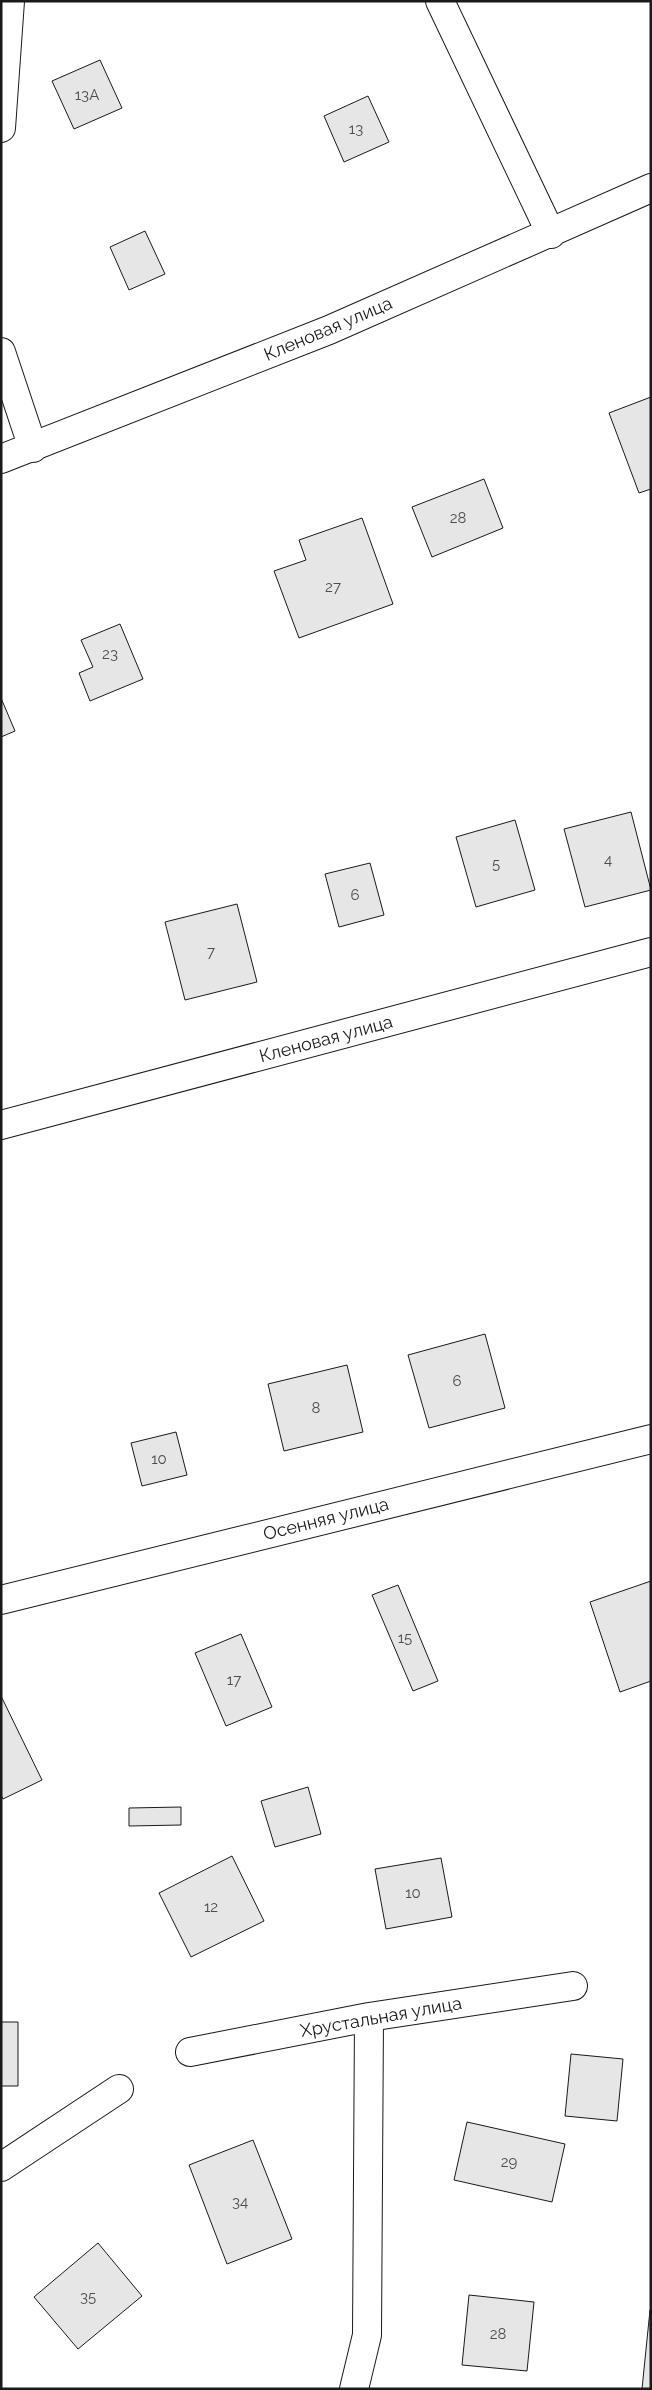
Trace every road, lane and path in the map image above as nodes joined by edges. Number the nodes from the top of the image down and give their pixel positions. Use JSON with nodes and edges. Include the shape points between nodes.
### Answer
{"nodes":[{"id":1,"x":10,"y":1,"type":"edge"},
{"id":2,"x":440,"y":1,"type":"edge"},
{"id":3,"x":1,"y":128,"type":"edge"},
{"id":4,"x":651,"y":188,"type":"edge"},
{"id":5,"x":551,"y":234,"type":"junction"},
{"id":6,"x":1,"y":352,"type":"edge"},
{"id":7,"x":33,"y":448,"type":"junction"},
{"id":8,"x":1,"y":459,"type":"edge"},
{"id":9,"x":651,"y":952,"type":"edge"},
{"id":10,"x":1,"y":1125,"type":"edge"},
{"id":11,"x":651,"y":1439,"type":"edge"},
{"id":12,"x":1,"y":1600,"type":"edge"},
{"id":13,"x":573,"y":1986,"type":"dead end"},
{"id":14,"x":369,"y":2017,"type":"junction"},
{"id":15,"x":190,"y":2052,"type":"dead end"},
{"id":16,"x":119,"y":2089,"type":"dead end"},
{"id":17,"x":1,"y":2167,"type":"edge"},
{"id":18,"x":354,"y":2389,"type":"edge"}],
"edges":[{"from":1,"to":3,"type":"street"},
{"from":2,"to":5,"type":"street"},
{"from":4,"to":5,"type":"street","name":"Кленовая улица"},
{"from":5,"to":7,"type":"street","name":"Кленовая улица","via":[[329,330]]},
{"from":6,"to":7,"type":"street"},
{"from":7,"to":8,"type":"street","name":"Кленовая улица"},
{"from":9,"to":10,"type":"street","name":"Кленовая улица"},
{"from":11,"to":12,"type":"street","name":"Осенняя улица"},
{"from":13,"to":14,"type":"street","name":"Хрустальная улица"},
{"from":14,"to":15,"type":"street","name":"Хрустальная улица"},
{"from":14,"to":18,"type":"street","via":[[367,2335]]},
{"from":16,"to":17,"type":"street"}]}
